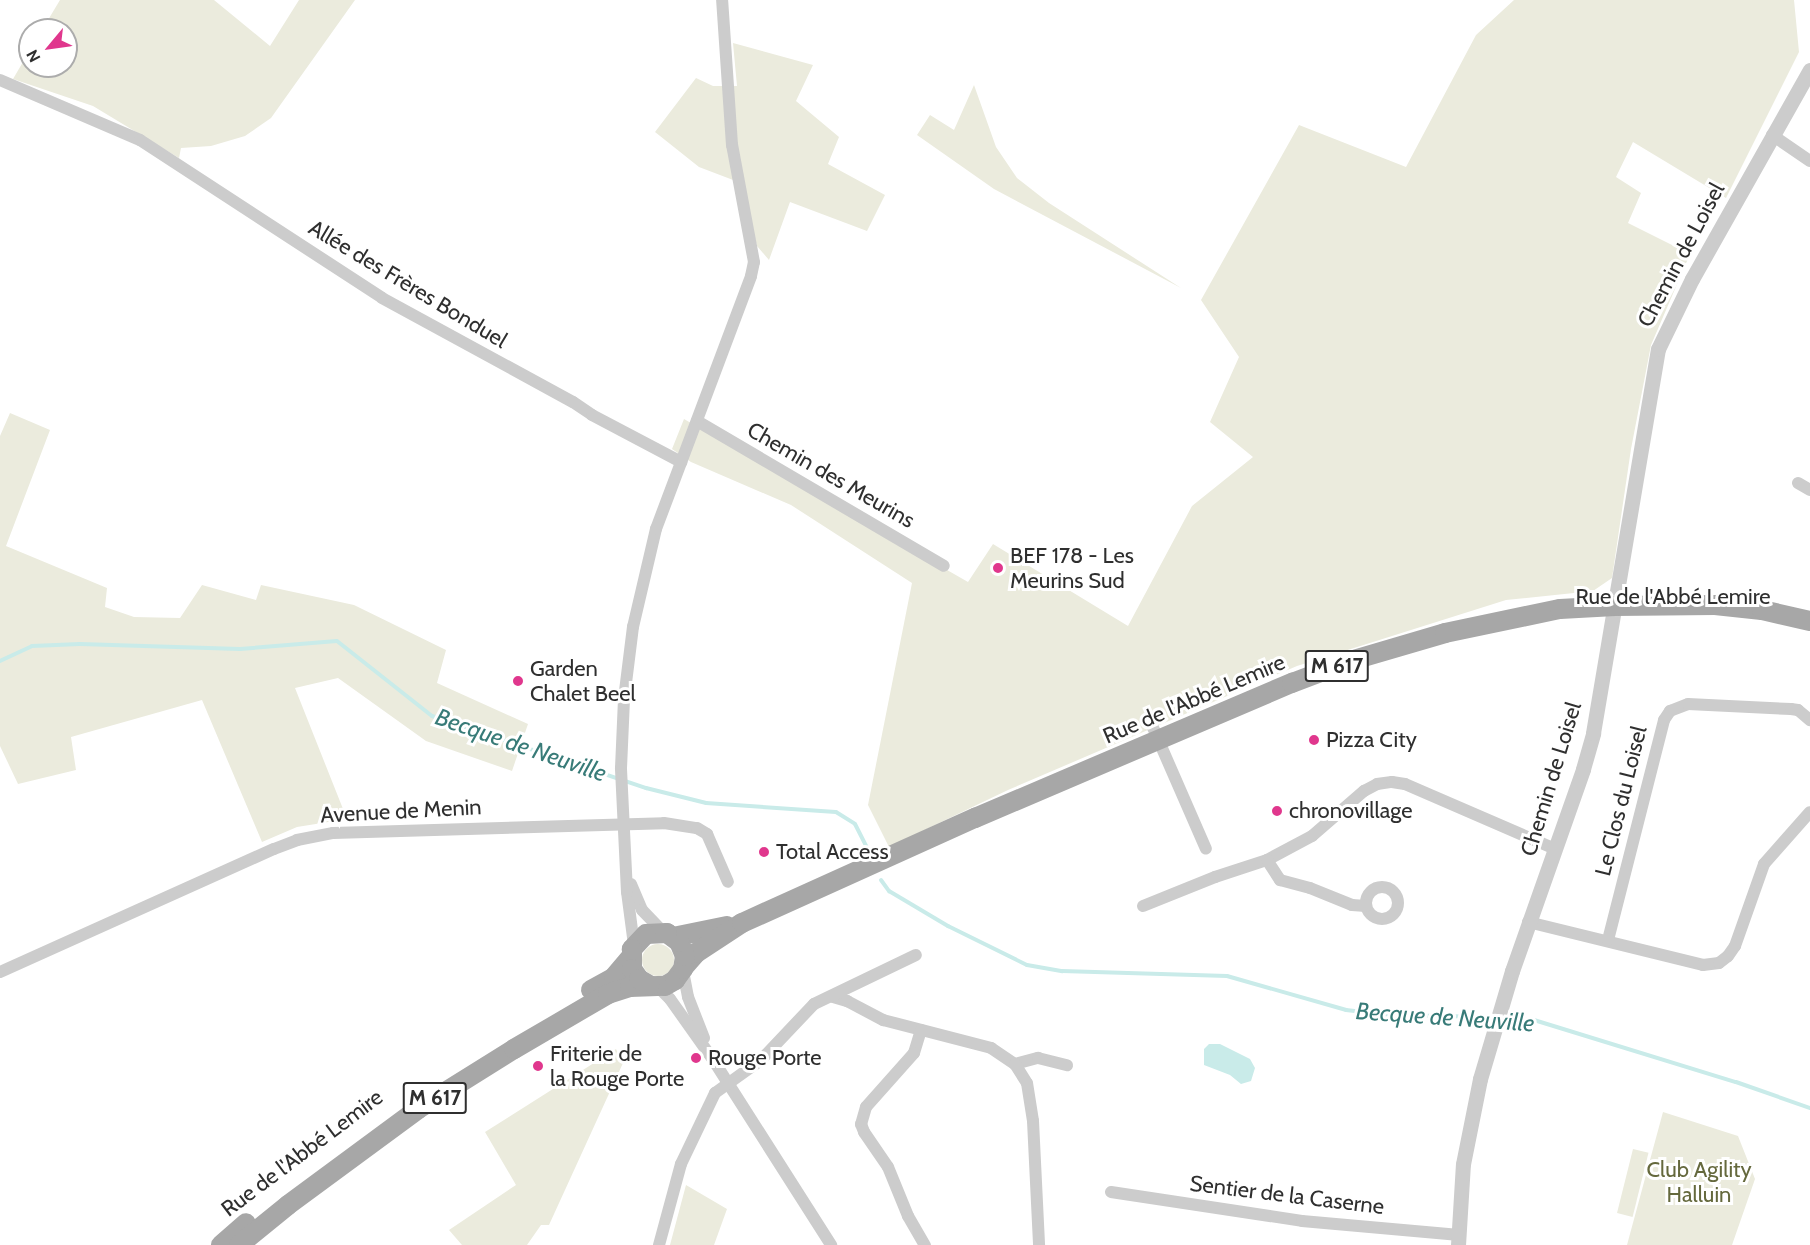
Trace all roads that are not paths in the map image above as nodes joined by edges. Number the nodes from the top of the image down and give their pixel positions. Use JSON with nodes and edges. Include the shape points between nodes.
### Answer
{"nodes":[{"id":1,"x":723,"y":0,"type":"edge"},
{"id":2,"x":1810,"y":70,"type":"edge"},
{"id":3,"x":0,"y":81,"type":"edge"},
{"id":4,"x":1772,"y":135,"type":"junction"},
{"id":5,"x":1810,"y":161,"type":"edge"},
{"id":6,"x":697,"y":421,"type":"junction"},
{"id":7,"x":681,"y":462,"type":"junction"},
{"id":8,"x":1798,"y":483,"type":"dead end"},
{"id":9,"x":1810,"y":490,"type":"edge"},
{"id":10,"x":944,"y":566,"type":"dead end"},
{"id":11,"x":1614,"y":612,"type":"junction"},
{"id":12,"x":1810,"y":622,"type":"edge"},
{"id":13,"x":1810,"y":720,"type":"edge"},
{"id":14,"x":1157,"y":737,"type":"junction"},
{"id":15,"x":1810,"y":812,"type":"edge"},
{"id":16,"x":623,"y":824,"type":"junction"},
{"id":17,"x":1206,"y":849,"type":"dead end"},
{"id":18,"x":1554,"y":849,"type":"junction"},
{"id":19,"x":1267,"y":860,"type":"junction"},
{"id":20,"x":627,"y":871,"type":"junction"},
{"id":21,"x":728,"y":882,"type":"dead end"},
{"id":22,"x":1143,"y":906,"type":"dead end"},
{"id":23,"x":1366,"y":906,"type":"dead end"},
{"id":24,"x":1528,"y":922,"type":"junction"},
{"id":25,"x":742,"y":923,"type":"junction"},
{"id":26,"x":668,"y":934,"type":"junction"},
{"id":27,"x":1608,"y":940,"type":"junction"},
{"id":28,"x":632,"y":951,"type":"junction"},
{"id":29,"x":916,"y":955,"type":"dead end"},
{"id":30,"x":683,"y":969,"type":"junction"},
{"id":31,"x":0,"y":972,"type":"edge"},
{"id":32,"x":653,"y":986,"type":"junction"},
{"id":33,"x":833,"y":997,"type":"junction"},
{"id":34,"x":921,"y":1030,"type":"junction"},
{"id":35,"x":712,"y":1058,"type":"junction"},
{"id":36,"x":1015,"y":1064,"type":"junction"},
{"id":37,"x":1067,"y":1065,"type":"dead end"},
{"id":38,"x":727,"y":1082,"type":"junction"},
{"id":39,"x":1111,"y":1192,"type":"dead end"},
{"id":40,"x":1458,"y":1240,"type":"edge"},
{"id":41,"x":221,"y":1245,"type":"edge"},
{"id":42,"x":239,"y":1245,"type":"edge"},
{"id":43,"x":660,"y":1245,"type":"edge"},
{"id":44,"x":831,"y":1245,"type":"edge"},
{"id":45,"x":925,"y":1245,"type":"edge"},
{"id":46,"x":1039,"y":1245,"type":"edge"}],
"edges":[{"from":1,"to":6,"type":"street","via":[[732,145],[754,262]]},
{"from":2,"to":4,"type":"street","name":"Chemin de Loisel"},
{"from":3,"to":7,"type":"street","name":"Allée des Frères Bonduel","via":[[121,131],[169,156],[382,298]]},
{"from":4,"to":5,"type":"street"},
{"from":4,"to":11,"type":"street","name":"Chemin de Loisel","via":[[1658,349]]},
{"from":6,"to":7,"type":"street"},
{"from":6,"to":10,"type":"street","name":"Chemin des Meurins"},
{"from":7,"to":16,"type":"street","via":[[656,530],[637,605],[624,699]]},
{"from":8,"to":9,"type":"street"},
{"from":11,"to":12,"type":"main road","name":"Rue de l'Abbé Lemire","number":"M 617"},
{"from":11,"to":14,"type":"main road","name":"Rue de l'Abbé Lemire","number":"M 617","via":[[1516,627],[1399,657]]},
{"from":11,"to":18,"type":"street","name":"Chemin de Loisel","via":[[1591,741]]},
{"from":13,"to":27,"type":"street","name":"Le Clos du Loisel","via":[[1791,709],[1688,704],[1667,715]]},
{"from":14,"to":17,"type":"street"},
{"from":14,"to":25,"type":"main road","name":"Rue de l'Abbé Lemire","number":"M 617","via":[[980,828],[894,857]]},
{"from":15,"to":27,"type":"street","via":[[1764,864],[1735,946],[1724,960],[1703,965]]},
{"from":16,"to":20,"type":"street"},
{"from":16,"to":21,"type":"street","name":"Avenue de Menin","via":[[664,823],[697,828],[707,834]]},
{"from":16,"to":31,"type":"street","name":"Avenue de Menin","via":[[373,831],[310,837],[274,849]]},
{"from":18,"to":19,"type":"street","via":[[1405,784],[1392,782],[1364,791],[1312,836]]},
{"from":18,"to":24,"type":"street","name":"Chemin de Loisel"},
{"from":19,"to":22,"type":"street"},
{"from":19,"to":23,"type":"street","via":[[1280,880],[1352,905]]},
{"from":20,"to":26,"type":"street","via":[[642,910]]},
{"from":20,"to":28,"type":"street"},
{"from":24,"to":27,"type":"street"},
{"from":24,"to":40,"type":"street","name":"Chemin de Loisel","via":[[1467,1134]]},
{"from":25,"to":26,"type":"main road","name":"Rue de l'Abbé Lemire","number":"M 617"},
{"from":25,"to":30,"type":"main road","name":"Rue de l'Abbé Lemire","number":"M 617","via":[[696,953]]},
{"from":26,"to":28,"type":"main road","name":"Rue de l'Abbé Lemire","via":[[646,934]]},
{"from":26,"to":30,"type":"main road","via":[[684,952]]},
{"from":28,"to":32,"type":"main road","via":[[636,976]]},
{"from":28,"to":41,"type":"main road","name":"Rue de l'Abbé Lemire","number":"M 617","via":[[609,980],[412,1099],[280,1196]]},
{"from":29,"to":33,"type":"street","via":[[850,984]]},
{"from":30,"to":32,"type":"main road","name":"Rue de l'Abbé Lemire","via":[[672,982]]},
{"from":30,"to":35,"type":"street","via":[[690,1005]]},
{"from":32,"to":35,"type":"street","via":[[670,999]]},
{"from":32,"to":42,"type":"main road","name":"Rue de l'Abbé Lemire","number":"M 617","via":[[630,987],[603,996],[449,1089]]},
{"from":33,"to":34,"type":"street","via":[[883,1020]]},
{"from":33,"to":38,"type":"street","via":[[808,1008],[761,1060]]},
{"from":34,"to":36,"type":"street","via":[[991,1048]]},
{"from":34,"to":45,"type":"street","via":[[914,1053],[866,1107],[861,1124],[888,1167]]},
{"from":35,"to":38,"type":"street"},
{"from":36,"to":37,"type":"street","via":[[1038,1058]]},
{"from":36,"to":46,"type":"street","via":[[1027,1083],[1033,1121]]},
{"from":38,"to":43,"type":"street","via":[[710,1098],[684,1157]]},
{"from":38,"to":44,"type":"street"},
{"from":39,"to":40,"type":"street","name":"Sentier de la Caserne"}]}
